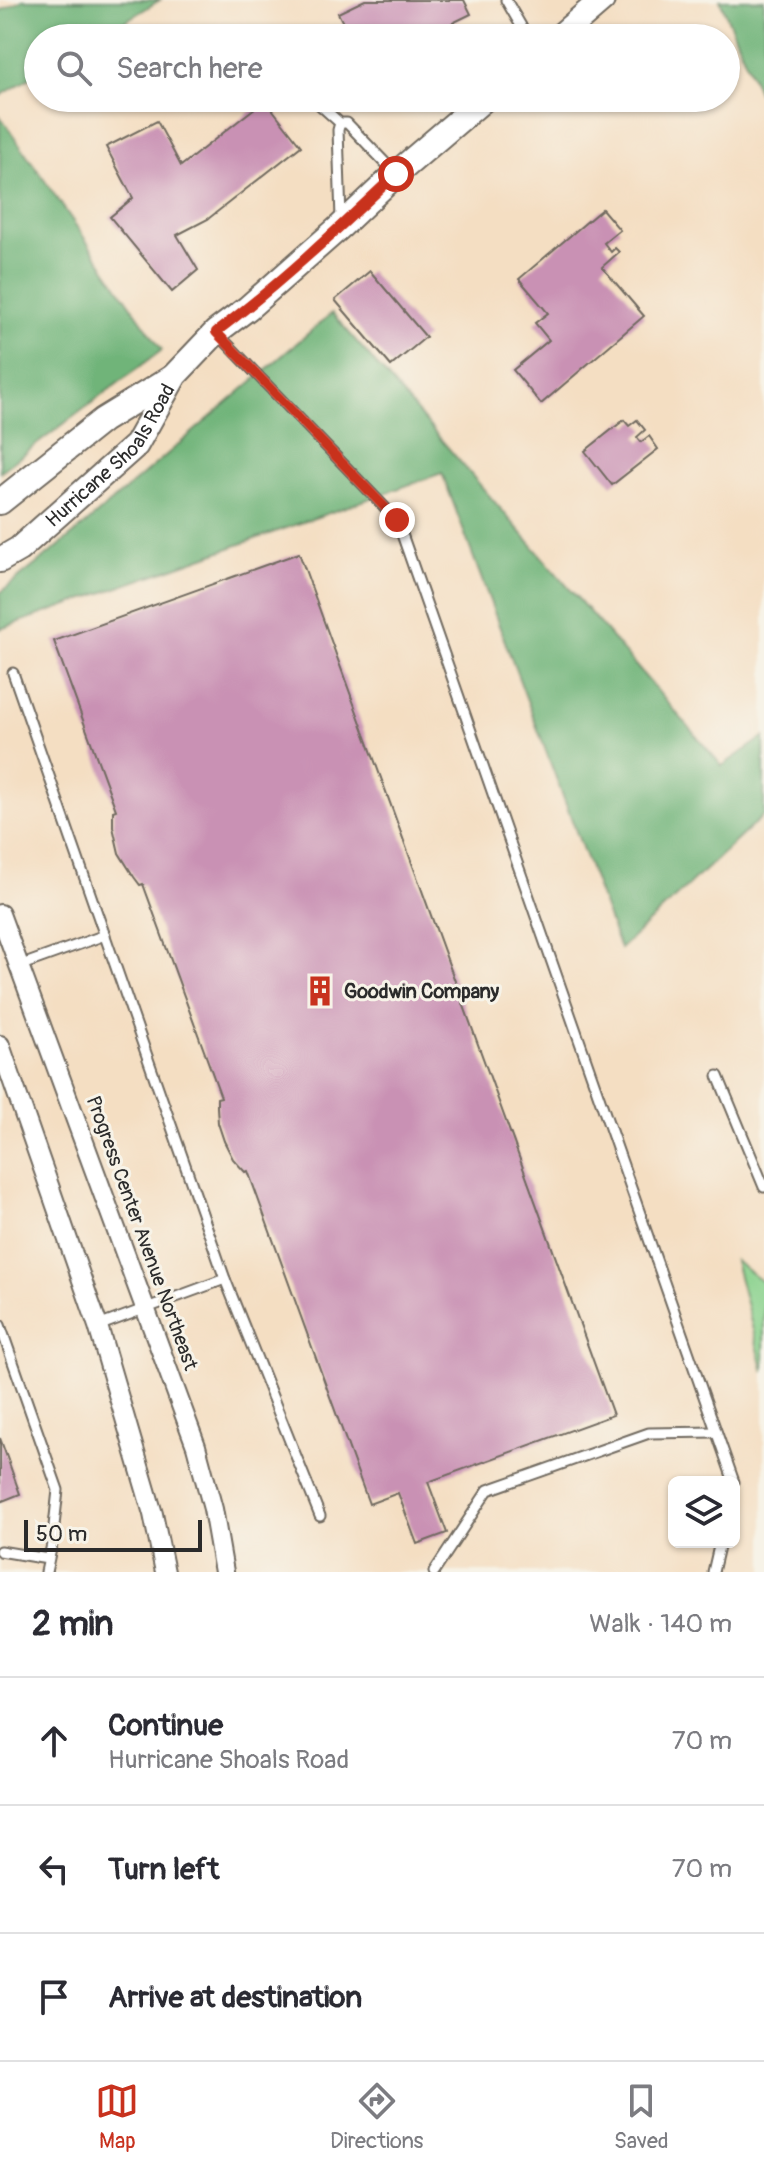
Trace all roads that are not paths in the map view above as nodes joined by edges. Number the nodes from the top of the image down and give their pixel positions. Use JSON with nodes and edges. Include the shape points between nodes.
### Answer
{"nodes":[{"id":1,"x":506,"y":0,"type":"edge"},
{"id":2,"x":602,"y":0,"type":"edge"},
{"id":3,"x":520,"y":24,"type":"edge"},
{"id":4,"x":574,"y":24,"type":"edge"},
{"id":5,"x":328,"y":112,"type":"edge"},
{"id":6,"x":469,"y":112,"type":"edge"},
{"id":7,"x":340,"y":123,"type":"junction"},
{"id":8,"x":396,"y":174,"type":"junction"},
{"id":9,"x":341,"y":226,"type":"junction"},
{"id":10,"x":216,"y":332,"type":"junction"},
{"id":11,"x":175,"y":375,"type":"junction"},
{"id":12,"x":0,"y":502,"type":"edge"},
{"id":13,"x":0,"y":560,"type":"edge"},
{"id":14,"x":13,"y":673,"type":"dead end"},
{"id":15,"x":0,"y":914,"type":"edge"},
{"id":16,"x":105,"y":935,"type":"junction"},
{"id":17,"x":19,"y":966,"type":"junction"},
{"id":18,"x":0,"y":1045,"type":"edge"},
{"id":19,"x":718,"y":1076,"type":"dead end"},
{"id":20,"x":764,"y":1187,"type":"edge"},
{"id":21,"x":225,"y":1279,"type":"junction"},
{"id":22,"x":146,"y":1308,"type":"junction"},
{"id":23,"x":0,"y":1325,"type":"edge"},
{"id":24,"x":98,"y":1326,"type":"junction"},
{"id":25,"x":716,"y":1432,"type":"junction"},
{"id":26,"x":731,"y":1476,"type":"edge"},
{"id":27,"x":320,"y":1516,"type":"dead end"},
{"id":28,"x":719,"y":1548,"type":"edge"},
{"id":29,"x":0,"y":1551,"type":"edge"},
{"id":30,"x":48,"y":1559,"type":"junction"},
{"id":31,"x":46,"y":1572,"type":"edge"},
{"id":32,"x":165,"y":1572,"type":"edge"},
{"id":33,"x":224,"y":1572,"type":"edge"},
{"id":34,"x":434,"y":1572,"type":"edge"},
{"id":35,"x":713,"y":1572,"type":"edge"}],
"edges":[{"from":1,"to":3,"type":"lane"},
{"from":2,"to":4,"type":"street"},
{"from":5,"to":7,"type":"lane"},
{"from":6,"to":8,"type":"street","name":"Hurricane Shoals Road"},
{"from":7,"to":8,"type":"lane","via":[[347,123]]},
{"from":7,"to":9,"type":"lane"},
{"from":8,"to":9,"type":"street","name":"Hurricane Shoals Road"},
{"from":9,"to":10,"type":"street","name":"Hurricane Shoals Road"},
{"from":10,"to":11,"type":"street","name":"Hurricane Shoals Road"},
{"from":10,"to":25,"type":"lane","via":[[397,520]]},
{"from":11,"to":12,"type":"street","name":"Hurricane Shoals Road","via":[[103,420]]},
{"from":11,"to":13,"type":"street","name":"Hurricane Shoals Road","via":[[136,445]]},
{"from":14,"to":16,"type":"lane"},
{"from":15,"to":17,"type":"street","name":"Progress Center Avenue Northeast"},
{"from":16,"to":17,"type":"lane"},
{"from":16,"to":21,"type":"lane"},
{"from":17,"to":22,"type":"street","name":"Progress Center Avenue Northeast"},
{"from":18,"to":24,"type":"street"},
{"from":19,"to":20,"type":"lane"},
{"from":21,"to":22,"type":"lane"},
{"from":21,"to":27,"type":"lane"},
{"from":22,"to":24,"type":"lane"},
{"from":22,"to":33,"type":"street","name":"Progress Center Avenue Northeast","via":[[196,1446]]},
{"from":23,"to":30,"type":"lane","via":[[58,1490]]},
{"from":24,"to":32,"type":"street"},
{"from":25,"to":26,"type":"lane"},
{"from":25,"to":34,"type":"lane","via":[[649,1433],[488,1490]]},
{"from":28,"to":35,"type":"lane"},
{"from":29,"to":30,"type":"lane"},
{"from":30,"to":31,"type":"lane"}]}
